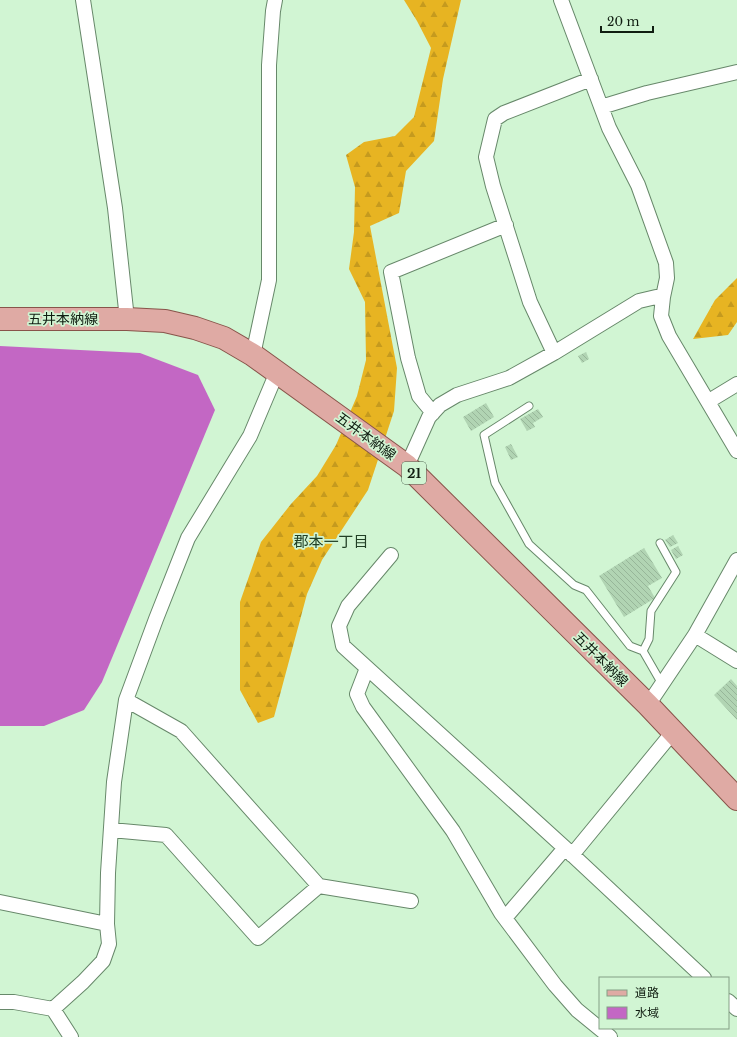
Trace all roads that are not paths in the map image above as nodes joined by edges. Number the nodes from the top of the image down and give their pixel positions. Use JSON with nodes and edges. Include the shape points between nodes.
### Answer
{"nodes":[{"id":1,"x":83,"y":0,"type":"edge"},
{"id":2,"x":275,"y":0,"type":"edge"},
{"id":3,"x":562,"y":0,"type":"edge"},
{"id":4,"x":737,"y":72,"type":"edge"},
{"id":5,"x":591,"y":79,"type":"junction"},
{"id":6,"x":601,"y":107,"type":"junction"},
{"id":7,"x":506,"y":225,"type":"junction"},
{"id":8,"x":663,"y":297,"type":"junction"},
{"id":9,"x":0,"y":319,"type":"edge"},
{"id":10,"x":127,"y":320,"type":"junction"},
{"id":11,"x":554,"y":353,"type":"junction"},
{"id":12,"x":252,"y":355,"type":"junction"},
{"id":13,"x":277,"y":372,"type":"junction"},
{"id":14,"x":737,"y":384,"type":"edge"},
{"id":15,"x":708,"y":401,"type":"junction"},
{"id":16,"x":529,"y":406,"type":"dead end"},
{"id":17,"x":433,"y":413,"type":"junction"},
{"id":18,"x":737,"y":451,"type":"edge"},
{"id":19,"x":407,"y":466,"type":"junction"},
{"id":20,"x":660,"y":543,"type":"dead end"},
{"id":21,"x":392,"y":555,"type":"dead end"},
{"id":22,"x":737,"y":560,"type":"edge"},
{"id":23,"x":695,"y":635,"type":"junction"},
{"id":24,"x":643,"y":651,"type":"junction"},
{"id":25,"x":737,"y":661,"type":"edge"},
{"id":26,"x":367,"y":668,"type":"junction"},
{"id":27,"x":662,"y":684,"type":"junction"},
{"id":28,"x":126,"y":700,"type":"junction"},
{"id":29,"x":648,"y":705,"type":"junction"},
{"id":30,"x":673,"y":732,"type":"junction"},
{"id":31,"x":737,"y":799,"type":"edge"},
{"id":32,"x":111,"y":830,"type":"junction"},
{"id":33,"x":568,"y":851,"type":"junction"},
{"id":34,"x":319,"y":886,"type":"junction"},
{"id":35,"x":411,"y":901,"type":"dead end"},
{"id":36,"x":0,"y":902,"type":"edge"},
{"id":37,"x":505,"y":918,"type":"junction"},
{"id":38,"x":107,"y":924,"type":"junction"},
{"id":39,"x":703,"y":977,"type":"edge"},
{"id":40,"x":0,"y":1002,"type":"edge"},
{"id":41,"x":729,"y":1002,"type":"edge"},
{"id":42,"x":53,"y":1008,"type":"junction"},
{"id":43,"x":737,"y":1009,"type":"edge"},
{"id":44,"x":599,"y":1028,"type":"edge"},
{"id":45,"x":600,"y":1029,"type":"edge"},
{"id":46,"x":71,"y":1037,"type":"edge"},
{"id":47,"x":610,"y":1037,"type":"edge"}],
"edges":[{"from":1,"to":10,"type":"street","via":[[115,208]]},
{"from":2,"to":12,"type":"street","via":[[269,65],[269,280]]},
{"from":3,"to":5,"type":"street"},
{"from":4,"to":6,"type":"street","via":[[647,93]]},
{"from":5,"to":6,"type":"street"},
{"from":5,"to":7,"type":"street","via":[[504,113],[496,120],[486,157]]},
{"from":6,"to":8,"type":"street","via":[[638,185],[666,263],[667,278]]},
{"from":7,"to":11,"type":"street","via":[[530,302]]},
{"from":7,"to":17,"type":"street","via":[[391,272],[408,358],[419,396]]},
{"from":8,"to":11,"type":"street","via":[[639,301]]},
{"from":8,"to":15,"type":"street","via":[[661,316],[669,336]]},
{"from":9,"to":10,"type":"main road","name":"五井本納線","number":"21"},
{"from":10,"to":12,"type":"main road","name":"五井本納線","number":"21","via":[[165,321],[195,328],[224,338]]},
{"from":11,"to":17,"type":"street","via":[[509,378],[457,395],[440,405]]},
{"from":12,"to":13,"type":"main road","name":"五井本納線","number":"21"},
{"from":13,"to":19,"type":"main road","name":"五井本納線","number":"21"},
{"from":13,"to":28,"type":"street","via":[[250,436],[188,538]]},
{"from":14,"to":15,"type":"street"},
{"from":15,"to":18,"type":"street"},
{"from":16,"to":24,"type":"lane","via":[[484,434],[495,483],[530,544],[574,585],[586,590],[630,646]]},
{"from":17,"to":19,"type":"street","via":[[429,416]]},
{"from":19,"to":29,"type":"main road","name":"五井本納線","number":"21"},
{"from":20,"to":24,"type":"lane","via":[[676,572],[651,611],[649,639]]},
{"from":21,"to":26,"type":"street","via":[[348,606],[339,626],[342,646]]},
{"from":22,"to":23,"type":"street"},
{"from":23,"to":25,"type":"street"},
{"from":23,"to":27,"type":"street"},
{"from":24,"to":27,"type":"lane"},
{"from":26,"to":33,"type":"street"},
{"from":26,"to":37,"type":"street","via":[[357,694],[363,707],[453,831]]},
{"from":27,"to":29,"type":"street"},
{"from":28,"to":32,"type":"street","via":[[114,782]]},
{"from":28,"to":34,"type":"street","via":[[181,731]]},
{"from":29,"to":30,"type":"main road","name":"五井本納線","number":"21"},
{"from":30,"to":31,"type":"main road","name":"五井本納線","number":"21"},
{"from":30,"to":33,"type":"street"},
{"from":32,"to":34,"type":"street","via":[[166,835],[258,938]]},
{"from":32,"to":38,"type":"street"},
{"from":33,"to":37,"type":"street"},
{"from":33,"to":39,"type":"street"},
{"from":34,"to":35,"type":"street"},
{"from":36,"to":38,"type":"street"},
{"from":37,"to":44,"type":"street","via":[[555,985],[577,1010]]},
{"from":38,"to":42,"type":"street","via":[[109,944],[103,961]]},
{"from":40,"to":42,"type":"street"},
{"from":41,"to":43,"type":"street"},
{"from":42,"to":46,"type":"street"},
{"from":45,"to":47,"type":"street"}]}
